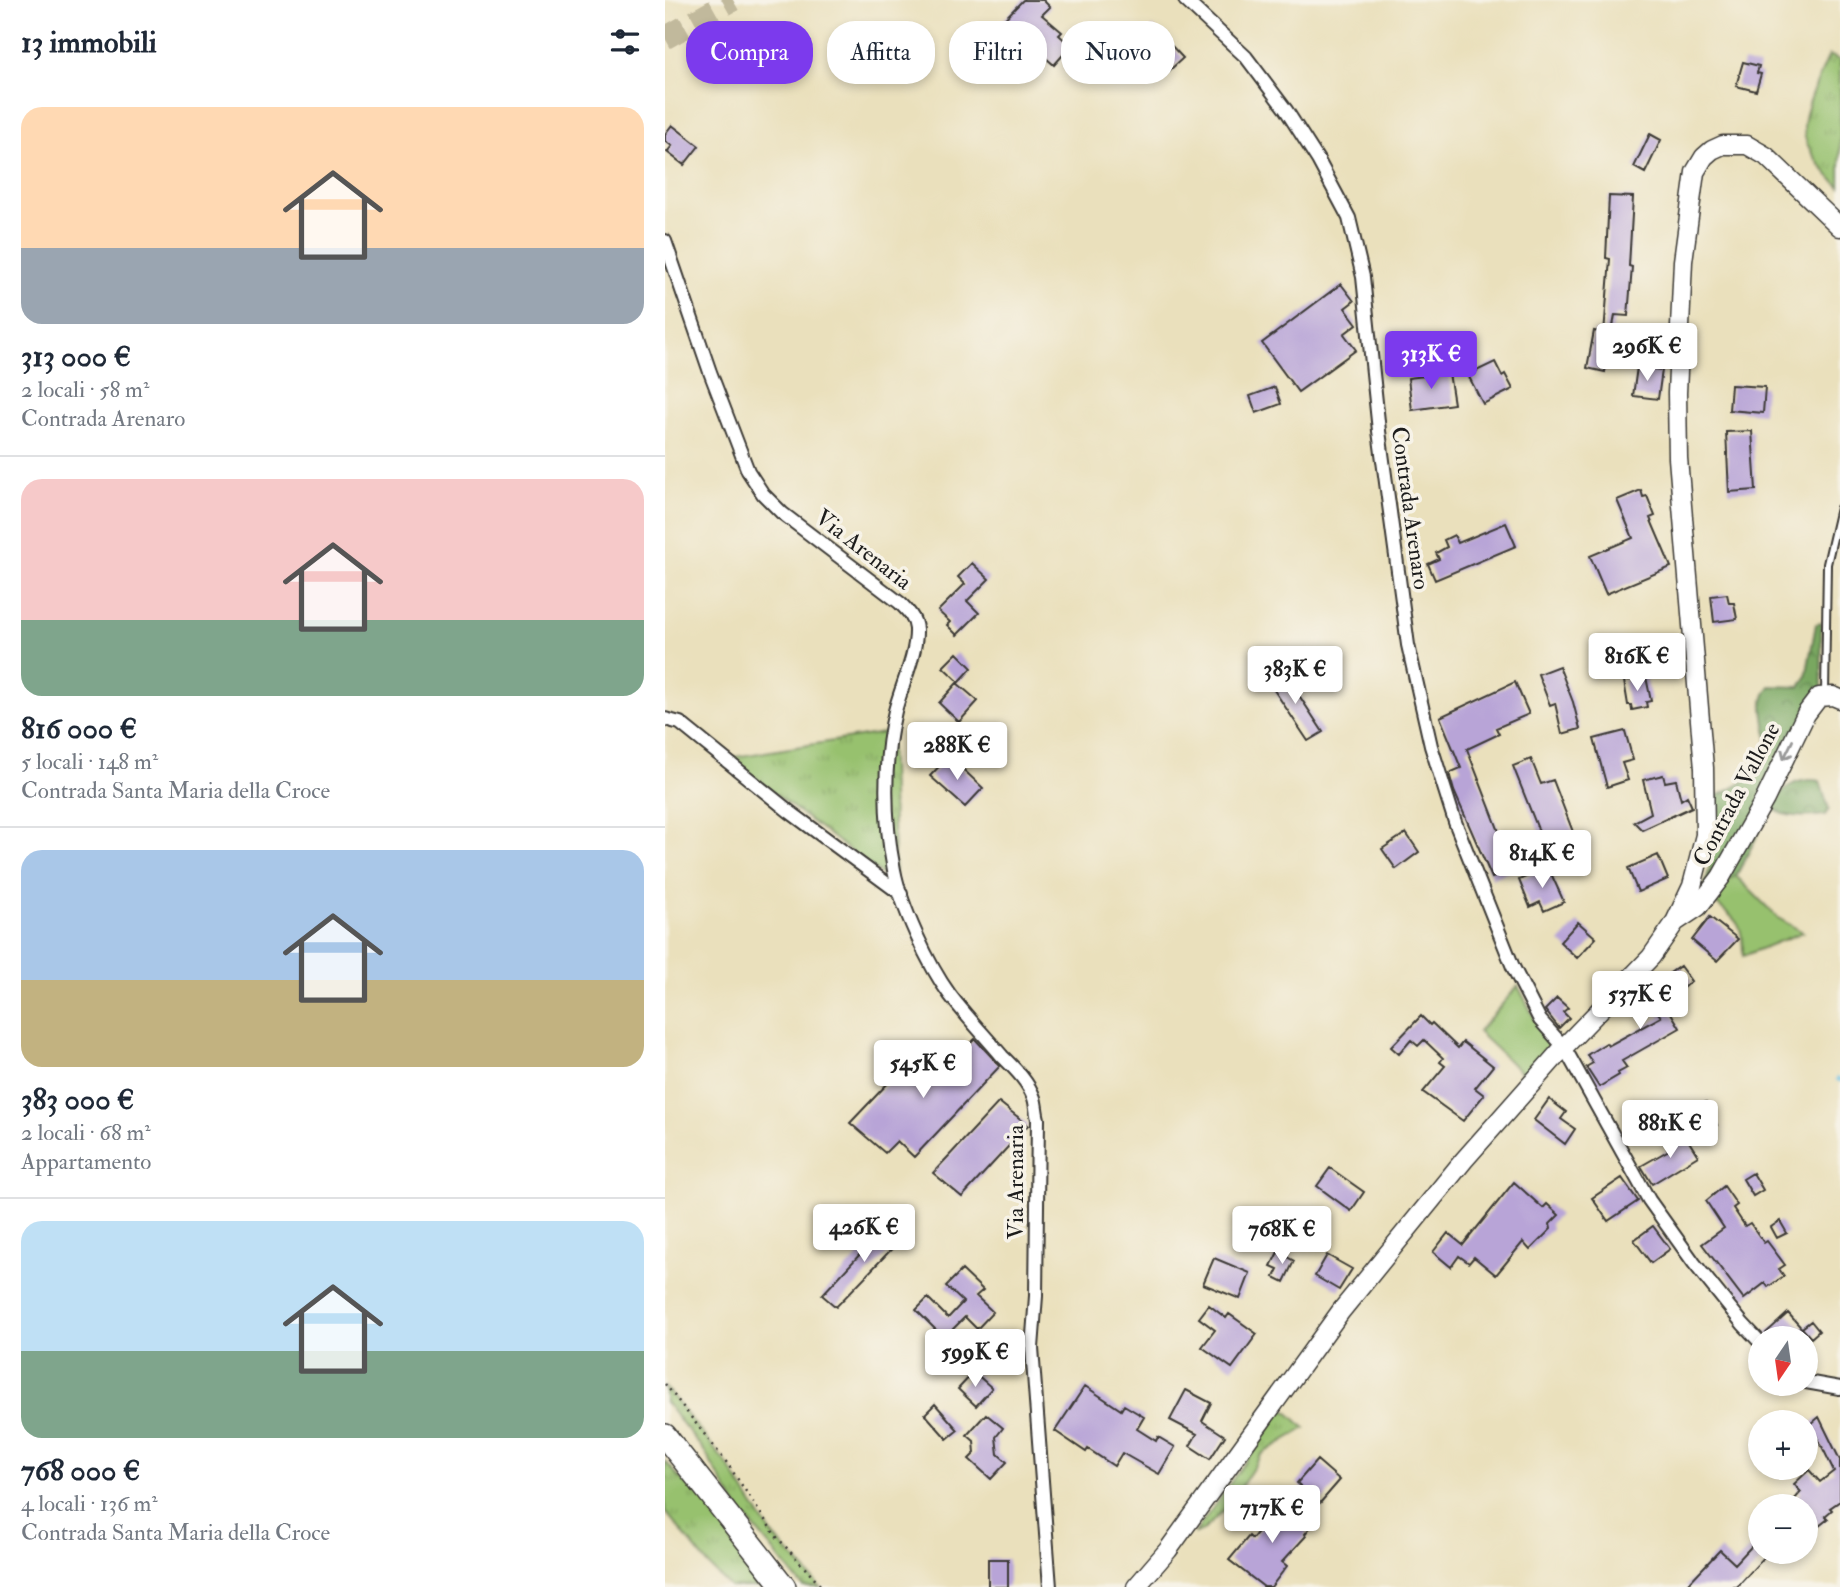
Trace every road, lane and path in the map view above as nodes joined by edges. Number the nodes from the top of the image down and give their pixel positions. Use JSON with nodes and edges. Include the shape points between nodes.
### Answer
{"nodes":[{"id":1,"x":1185,"y":0,"type":"edge"},
{"id":2,"x":1840,"y":227,"type":"edge"},
{"id":3,"x":665,"y":242,"type":"edge"},
{"id":4,"x":1840,"y":508,"type":"edge"},
{"id":5,"x":1833,"y":698,"type":"edge"},
{"id":6,"x":665,"y":719,"type":"edge"},
{"id":7,"x":901,"y":894,"type":"junction"},
{"id":8,"x":1674,"y":924,"type":"junction"},
{"id":9,"x":1564,"y":1047,"type":"junction"},
{"id":10,"x":1748,"y":1330,"type":"edge"},
{"id":11,"x":665,"y":1384,"type":"edge"},
{"id":12,"x":1818,"y":1384,"type":"edge"},
{"id":13,"x":1840,"y":1388,"type":"edge"},
{"id":14,"x":665,"y":1436,"type":"edge"},
{"id":15,"x":784,"y":1587,"type":"edge"},
{"id":16,"x":822,"y":1587,"type":"edge"},
{"id":17,"x":1051,"y":1587,"type":"edge"},
{"id":18,"x":1136,"y":1587,"type":"edge"}],
"edges":[{"from":1,"to":9,"type":"street","name":"Contrada Arenaro","via":[[1246,57],[1286,110],[1349,218],[1363,277],[1408,645],[1431,746],[1455,822],[1513,967],[1540,1020]]},
{"from":2,"to":8,"type":"main road","via":[[1766,156],[1747,145],[1712,150],[1695,172],[1683,261],[1677,393],[1705,835],[1692,886]]},
{"from":3,"to":7,"type":"street","name":"Via Arenaria","via":[[709,372],[748,471],[763,494],[912,614],[914,645],[894,713],[887,783],[888,825]]},
{"from":4,"to":5,"type":"lane","via":[[1827,564]]},
{"from":5,"to":8,"type":"main road","name":"Contrada Vallone","one_way":true,"via":[[1819,697],[1806,714],[1721,877],[1699,908]]},
{"from":6,"to":7,"type":"street","via":[[680,723],[790,813]]},
{"from":7,"to":17,"type":"street","name":"Via Arenaria","via":[[949,994],[1022,1078],[1038,1119],[1032,1348]]},
{"from":8,"to":9,"type":"main road","via":[[1651,957]]},
{"from":9,"to":10,"type":"street","name":"Contrada Arenaro","via":[[1649,1200]]},
{"from":9,"to":18,"type":"main road","via":[[1341,1311],[1168,1550]]},
{"from":11,"to":16,"type":"path","via":[[727,1463],[775,1535]]},
{"from":12,"to":13,"type":"street"},
{"from":14,"to":15,"type":"highway"}]}
